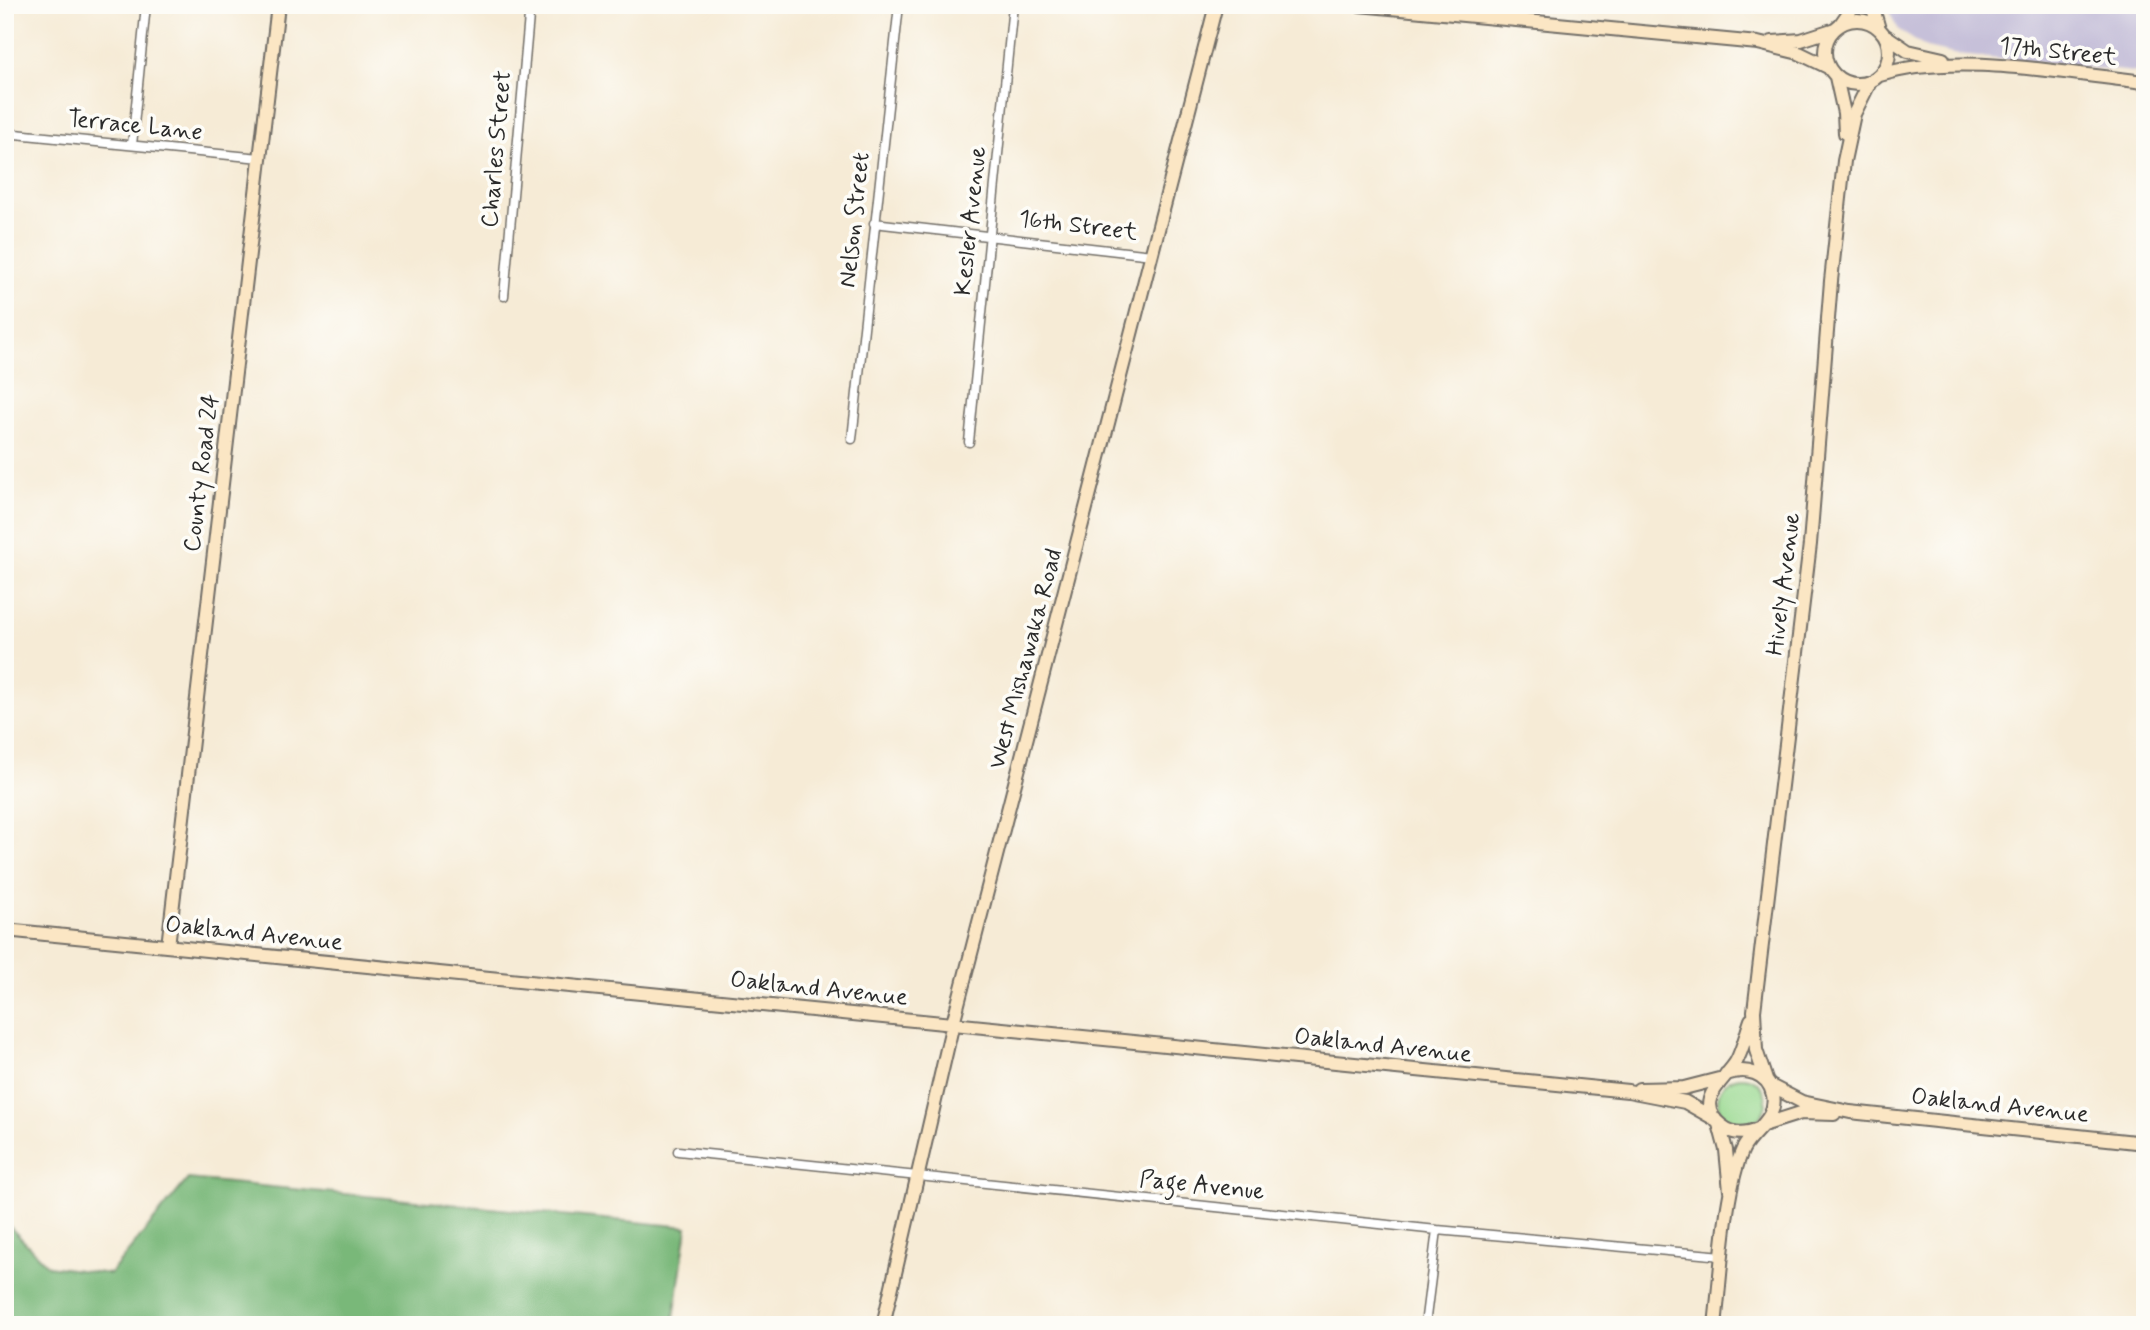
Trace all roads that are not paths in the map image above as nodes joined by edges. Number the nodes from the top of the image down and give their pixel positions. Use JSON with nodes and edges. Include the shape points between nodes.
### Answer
{"nodes":[{"id":1,"x":7,"y":5,"type":"edge"},
{"id":2,"x":145,"y":5,"type":"edge"},
{"id":3,"x":278,"y":5,"type":"edge"},
{"id":4,"x":530,"y":5,"type":"edge"},
{"id":5,"x":899,"y":5,"type":"edge"},
{"id":6,"x":1013,"y":5,"type":"edge"},
{"id":7,"x":1216,"y":5,"type":"edge"},
{"id":8,"x":1359,"y":5,"type":"edge"},
{"id":9,"x":1854,"y":5,"type":"edge"},
{"id":10,"x":1872,"y":5,"type":"edge"},
{"id":11,"x":5,"y":24,"type":"edge"},
{"id":12,"x":1838,"y":27,"type":"junction"},
{"id":13,"x":1881,"y":31,"type":"junction"},
{"id":14,"x":1758,"y":43,"type":"junction"},
{"id":15,"x":1967,"y":65,"type":"junction"},
{"id":16,"x":1832,"y":72,"type":"junction"},
{"id":17,"x":1875,"y":79,"type":"junction"},
{"id":18,"x":2145,"y":82,"type":"edge"},
{"id":19,"x":5,"y":133,"type":"edge"},
{"id":20,"x":132,"y":145,"type":"junction"},
{"id":21,"x":260,"y":158,"type":"junction"},
{"id":22,"x":1844,"y":161,"type":"junction"},
{"id":23,"x":874,"y":223,"type":"junction"},
{"id":24,"x":989,"y":235,"type":"junction"},
{"id":25,"x":1152,"y":255,"type":"junction"},
{"id":26,"x":504,"y":296,"type":"dead end"},
{"id":27,"x":852,"y":439,"type":"dead end"},
{"id":28,"x":969,"y":442,"type":"dead end"},
{"id":29,"x":5,"y":930,"type":"edge"},
{"id":30,"x":168,"y":946,"type":"junction"},
{"id":31,"x":1754,"y":1011,"type":"junction"},
{"id":32,"x":953,"y":1023,"type":"junction"},
{"id":33,"x":1723,"y":1076,"type":"junction"},
{"id":34,"x":1767,"y":1083,"type":"junction"},
{"id":35,"x":1628,"y":1091,"type":"junction"},
{"id":36,"x":1850,"y":1112,"type":"junction"},
{"id":37,"x":1717,"y":1121,"type":"junction"},
{"id":38,"x":1761,"y":1127,"type":"junction"},
{"id":39,"x":2145,"y":1143,"type":"edge"},
{"id":40,"x":678,"y":1152,"type":"dead end"},
{"id":41,"x":918,"y":1176,"type":"junction"},
{"id":42,"x":1731,"y":1194,"type":"junction"},
{"id":43,"x":1437,"y":1230,"type":"junction"},
{"id":44,"x":1723,"y":1256,"type":"junction"},
{"id":45,"x":884,"y":1325,"type":"edge"},
{"id":46,"x":1425,"y":1325,"type":"edge"},
{"id":47,"x":1715,"y":1325,"type":"edge"}],
"edges":[{"from":1,"to":11,"type":"street"},
{"from":2,"to":20,"type":"street"},
{"from":3,"to":21,"type":"street","name":"County Road 24"},
{"from":4,"to":26,"type":"street","name":"Charles Street"},
{"from":5,"to":23,"type":"street","name":"Nelson Street"},
{"from":6,"to":24,"type":"street","name":"Kesler Avenue"},
{"from":7,"to":25,"type":"street","name":"West Mishawaka Road"},
{"from":8,"to":14,"type":"street"},
{"from":9,"to":12,"type":"street"},
{"from":10,"to":13,"type":"street"},
{"from":12,"to":13,"type":"street","via":[[1857,20]]},
{"from":12,"to":14,"type":"street","via":[[1801,40]]},
{"from":12,"to":16,"type":"street","via":[[1826,45]]},
{"from":13,"to":15,"type":"street","name":"17th Street","via":[[1908,51]]},
{"from":13,"to":17,"type":"street","via":[[1889,54]]},
{"from":14,"to":16,"type":"street","via":[[1799,52]]},
{"from":15,"to":17,"type":"street","name":"17th Street","via":[[1920,65]]},
{"from":15,"to":18,"type":"street","name":"17th Street"},
{"from":16,"to":17,"type":"street","via":[[1855,85]]},
{"from":16,"to":22,"type":"street","name":"Hively Avenue","via":[[1844,113]]},
{"from":17,"to":22,"type":"street","name":"Hively Avenue","via":[[1854,114]]},
{"from":19,"to":20,"type":"street","name":"Terrace Lane"},
{"from":20,"to":21,"type":"street","name":"Terrace Lane"},
{"from":21,"to":30,"type":"street","name":"County Road 24"},
{"from":22,"to":31,"type":"street","name":"Hively Avenue","via":[[1812,531]]},
{"from":23,"to":24,"type":"street","name":"16th Street"},
{"from":23,"to":27,"type":"street","name":"Nelson Street"},
{"from":24,"to":25,"type":"street","name":"16th Street"},
{"from":24,"to":28,"type":"street","name":"Kesler Avenue"},
{"from":25,"to":32,"type":"street","name":"West Mishawaka Road"},
{"from":29,"to":30,"type":"street","name":"Oakland Avenue"},
{"from":30,"to":32,"type":"street","name":"Oakland Avenue"},
{"from":31,"to":33,"type":"street","name":"Hively Avenue","via":[[1741,1052]]},
{"from":31,"to":34,"type":"street","name":"Hively Avenue","via":[[1756,1050]]},
{"from":32,"to":35,"type":"street","name":"Oakland Avenue"},
{"from":32,"to":41,"type":"street","name":"West Mishawaka Road"},
{"from":33,"to":34,"type":"street","via":[[1747,1070]]},
{"from":33,"to":35,"type":"street","name":"Oakland Avenue","via":[[1684,1088]]},
{"from":33,"to":37,"type":"street","name":"Hively Avenue","via":[[1710,1098]]},
{"from":34,"to":36,"type":"street","name":"Oakland Avenue","via":[[1802,1102]]},
{"from":34,"to":38,"type":"street","name":"Hively Avenue","via":[[1773,1106]]},
{"from":35,"to":37,"type":"street","name":"Oakland Avenue","via":[[1685,1102]]},
{"from":36,"to":38,"type":"street","name":"Oakland Avenue","via":[[1801,1113]]},
{"from":36,"to":39,"type":"street","name":"Oakland Avenue"},
{"from":37,"to":38,"type":"street","via":[[1738,1133]]},
{"from":37,"to":42,"type":"street","name":"Hively Avenue"},
{"from":38,"to":42,"type":"street","name":"Hively Avenue","via":[[1743,1150]]},
{"from":40,"to":41,"type":"street","name":"Page Avenue"},
{"from":41,"to":43,"type":"street","name":"Page Avenue"},
{"from":41,"to":45,"type":"street","name":"West Mishawaka Road"},
{"from":42,"to":44,"type":"street"},
{"from":43,"to":44,"type":"street","name":"Page Avenue"},
{"from":43,"to":46,"type":"street"},
{"from":44,"to":47,"type":"street"}]}
